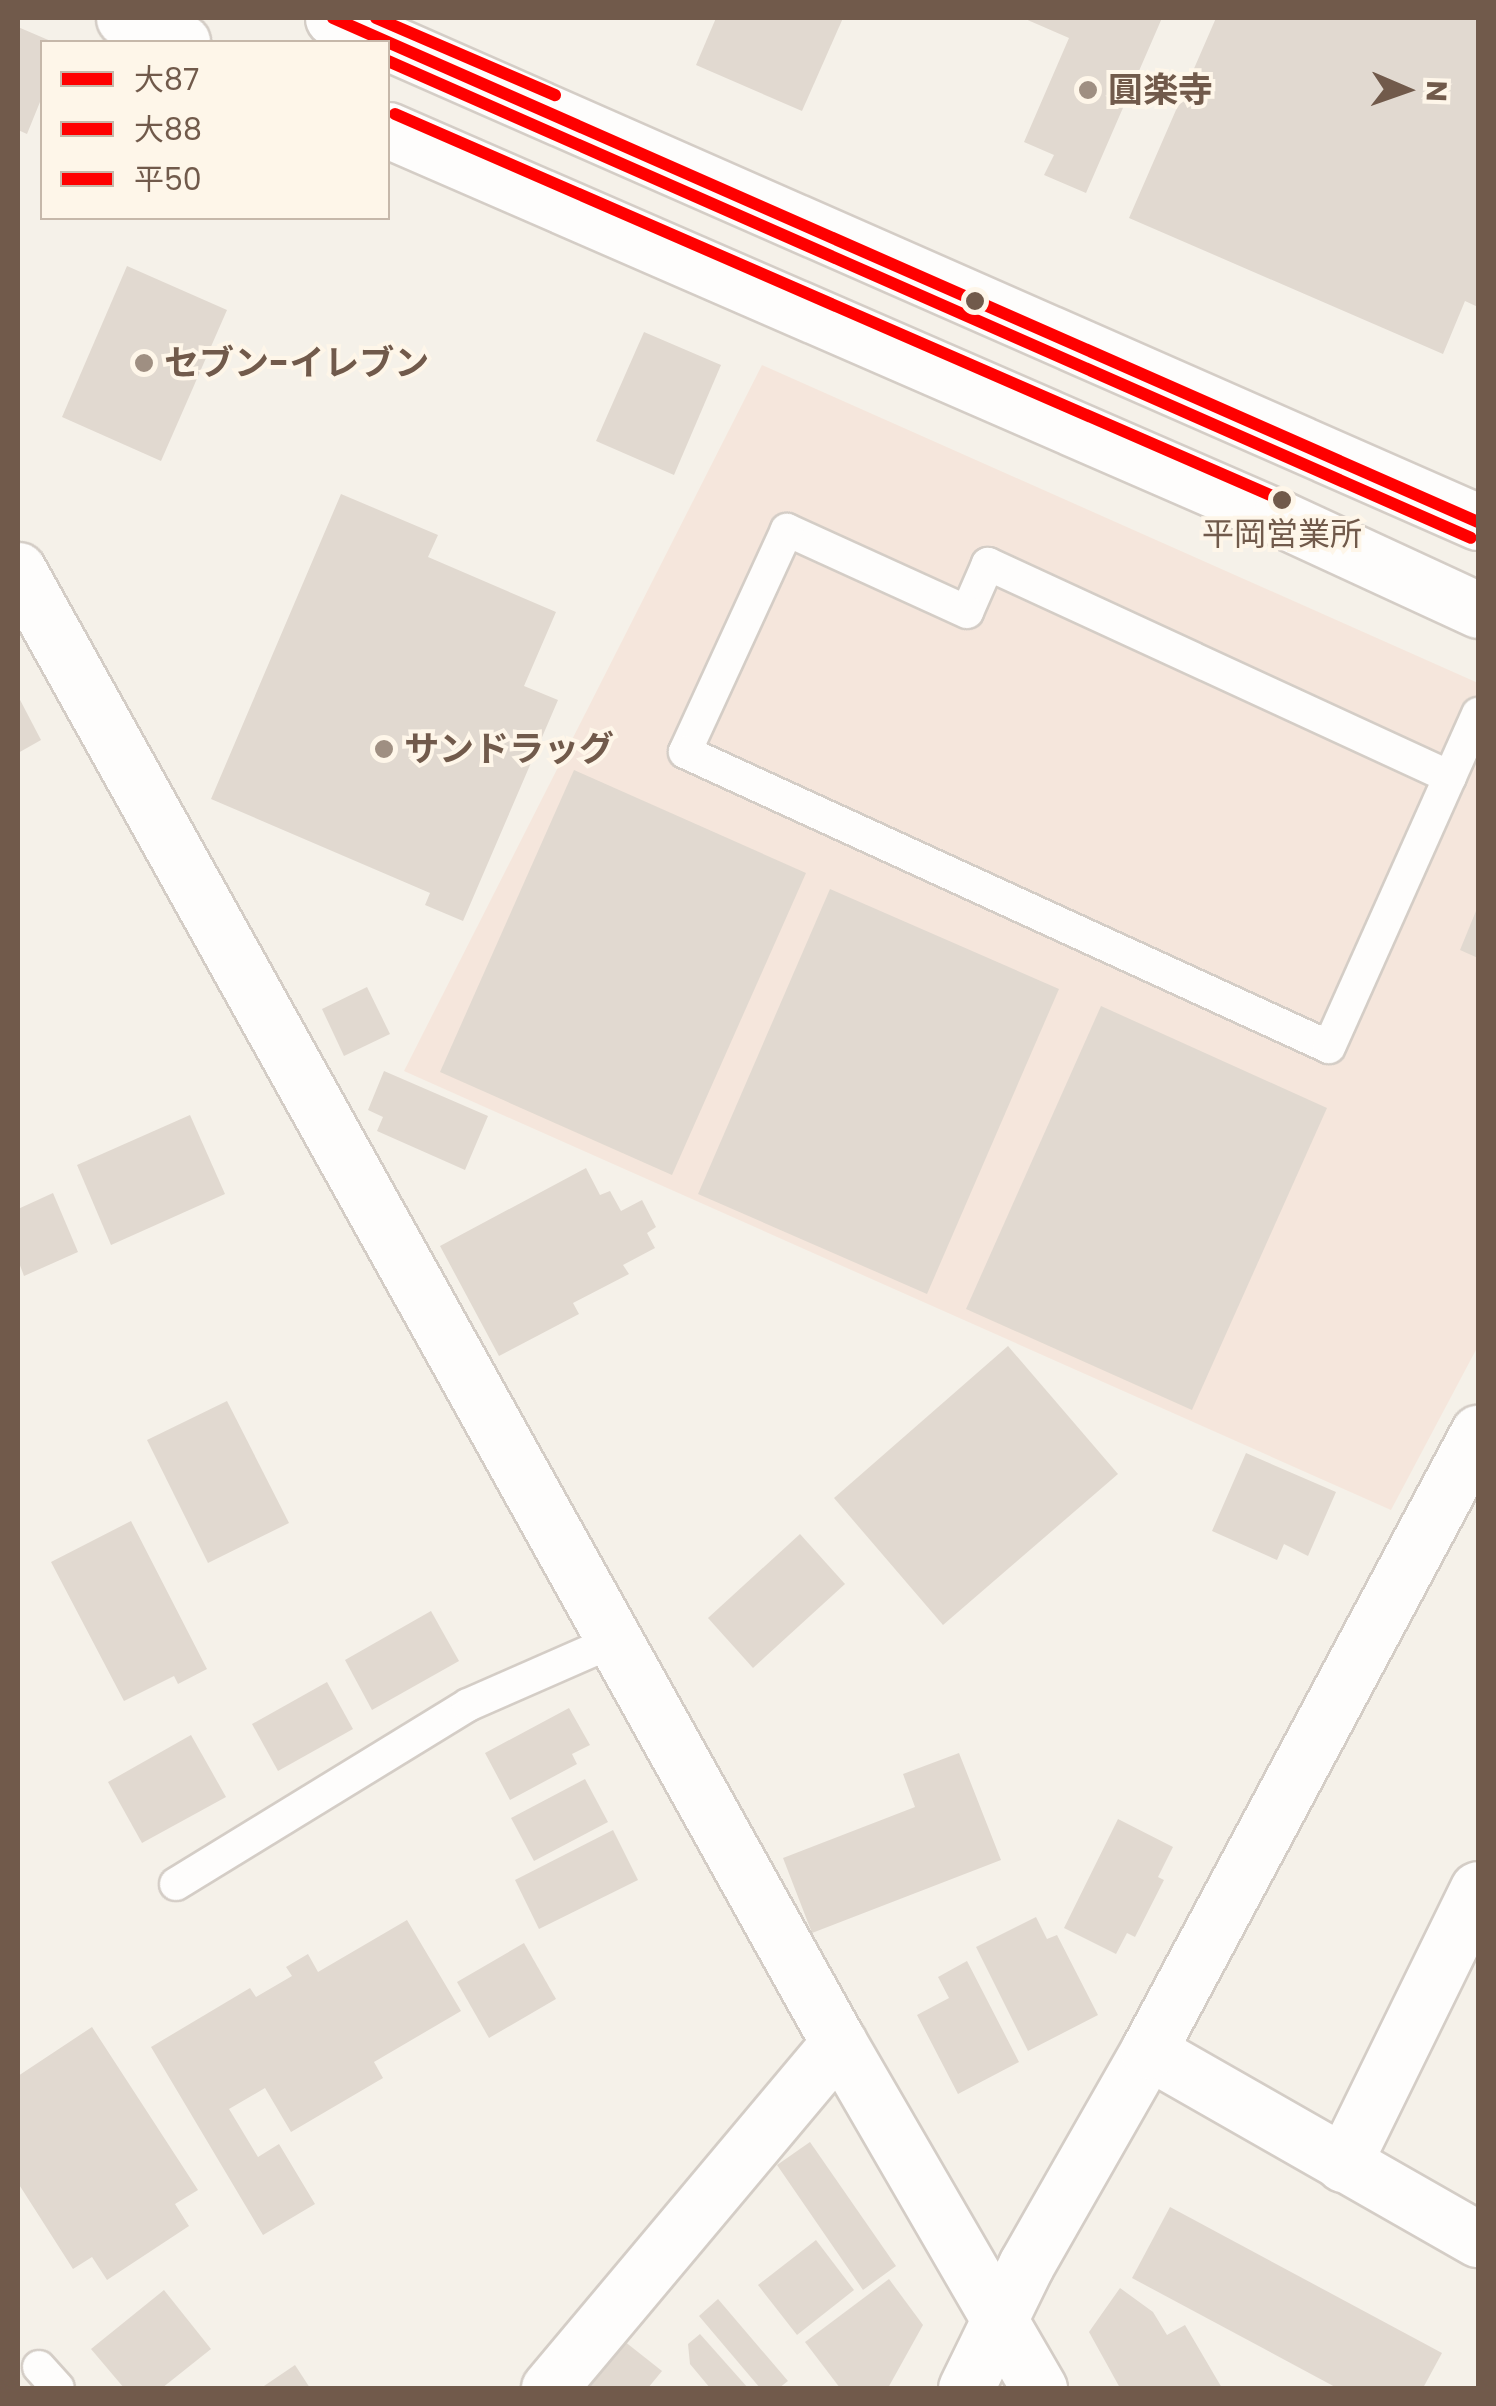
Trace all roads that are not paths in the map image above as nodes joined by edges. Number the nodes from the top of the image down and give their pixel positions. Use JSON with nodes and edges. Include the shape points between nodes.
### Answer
{"nodes":[{"id":1,"x":124,"y":18,"type":"edge"},
{"id":2,"x":332,"y":18,"type":"edge"},
{"id":3,"x":177,"y":40,"type":"edge"},
{"id":4,"x":382,"y":40,"type":"edge"},
{"id":5,"x":390,"y":44,"type":"edge"},
{"id":6,"x":390,"y":131,"type":"edge"},
{"id":7,"x":1478,"y":522,"type":"edge"},
{"id":8,"x":18,"y":570,"type":"edge"},
{"id":9,"x":1478,"y":610,"type":"edge"},
{"id":10,"x":1478,"y":714,"type":"edge"},
{"id":11,"x":1450,"y":776,"type":"junction"},
{"id":12,"x":1478,"y":1432,"type":"edge"},
{"id":13,"x":614,"y":1642,"type":"junction"},
{"id":14,"x":176,"y":1884,"type":"dead end"},
{"id":15,"x":1478,"y":1890,"type":"edge"},
{"id":16,"x":1460,"y":1969,"type":"edge"},
{"id":17,"x":838,"y":2043,"type":"junction"},
{"id":18,"x":1148,"y":2051,"type":"junction"},
{"id":19,"x":1343,"y":2164,"type":"junction"},
{"id":20,"x":1478,"y":2239,"type":"edge"},
{"id":21,"x":1001,"y":2317,"type":"junction"},
{"id":22,"x":549,"y":2388,"type":"edge"},
{"id":23,"x":966,"y":2388,"type":"edge"},
{"id":24,"x":1040,"y":2388,"type":"edge"}],
"edges":[{"from":1,"to":3,"type":"street"},
{"from":2,"to":4,"type":"street"},
{"from":5,"to":7,"type":"street"},
{"from":6,"to":9,"type":"street"},
{"from":8,"to":13,"type":"street"},
{"from":10,"to":11,"type":"lane"},
{"from":11,"to":11,"type":"lane","via":[[1328,1047],[685,752],[787,530],[966,612],[988,564]]},
{"from":12,"to":18,"type":"street"},
{"from":13,"to":14,"type":"lane","via":[[468,1706]]},
{"from":13,"to":17,"type":"street"},
{"from":15,"to":16,"type":"street"},
{"from":16,"to":19,"type":"street"},
{"from":17,"to":21,"type":"street"},
{"from":17,"to":22,"type":"street"},
{"from":18,"to":19,"type":"street"},
{"from":18,"to":21,"type":"street"},
{"from":19,"to":20,"type":"street"},
{"from":21,"to":23,"type":"street"},
{"from":21,"to":24,"type":"street"}]}
